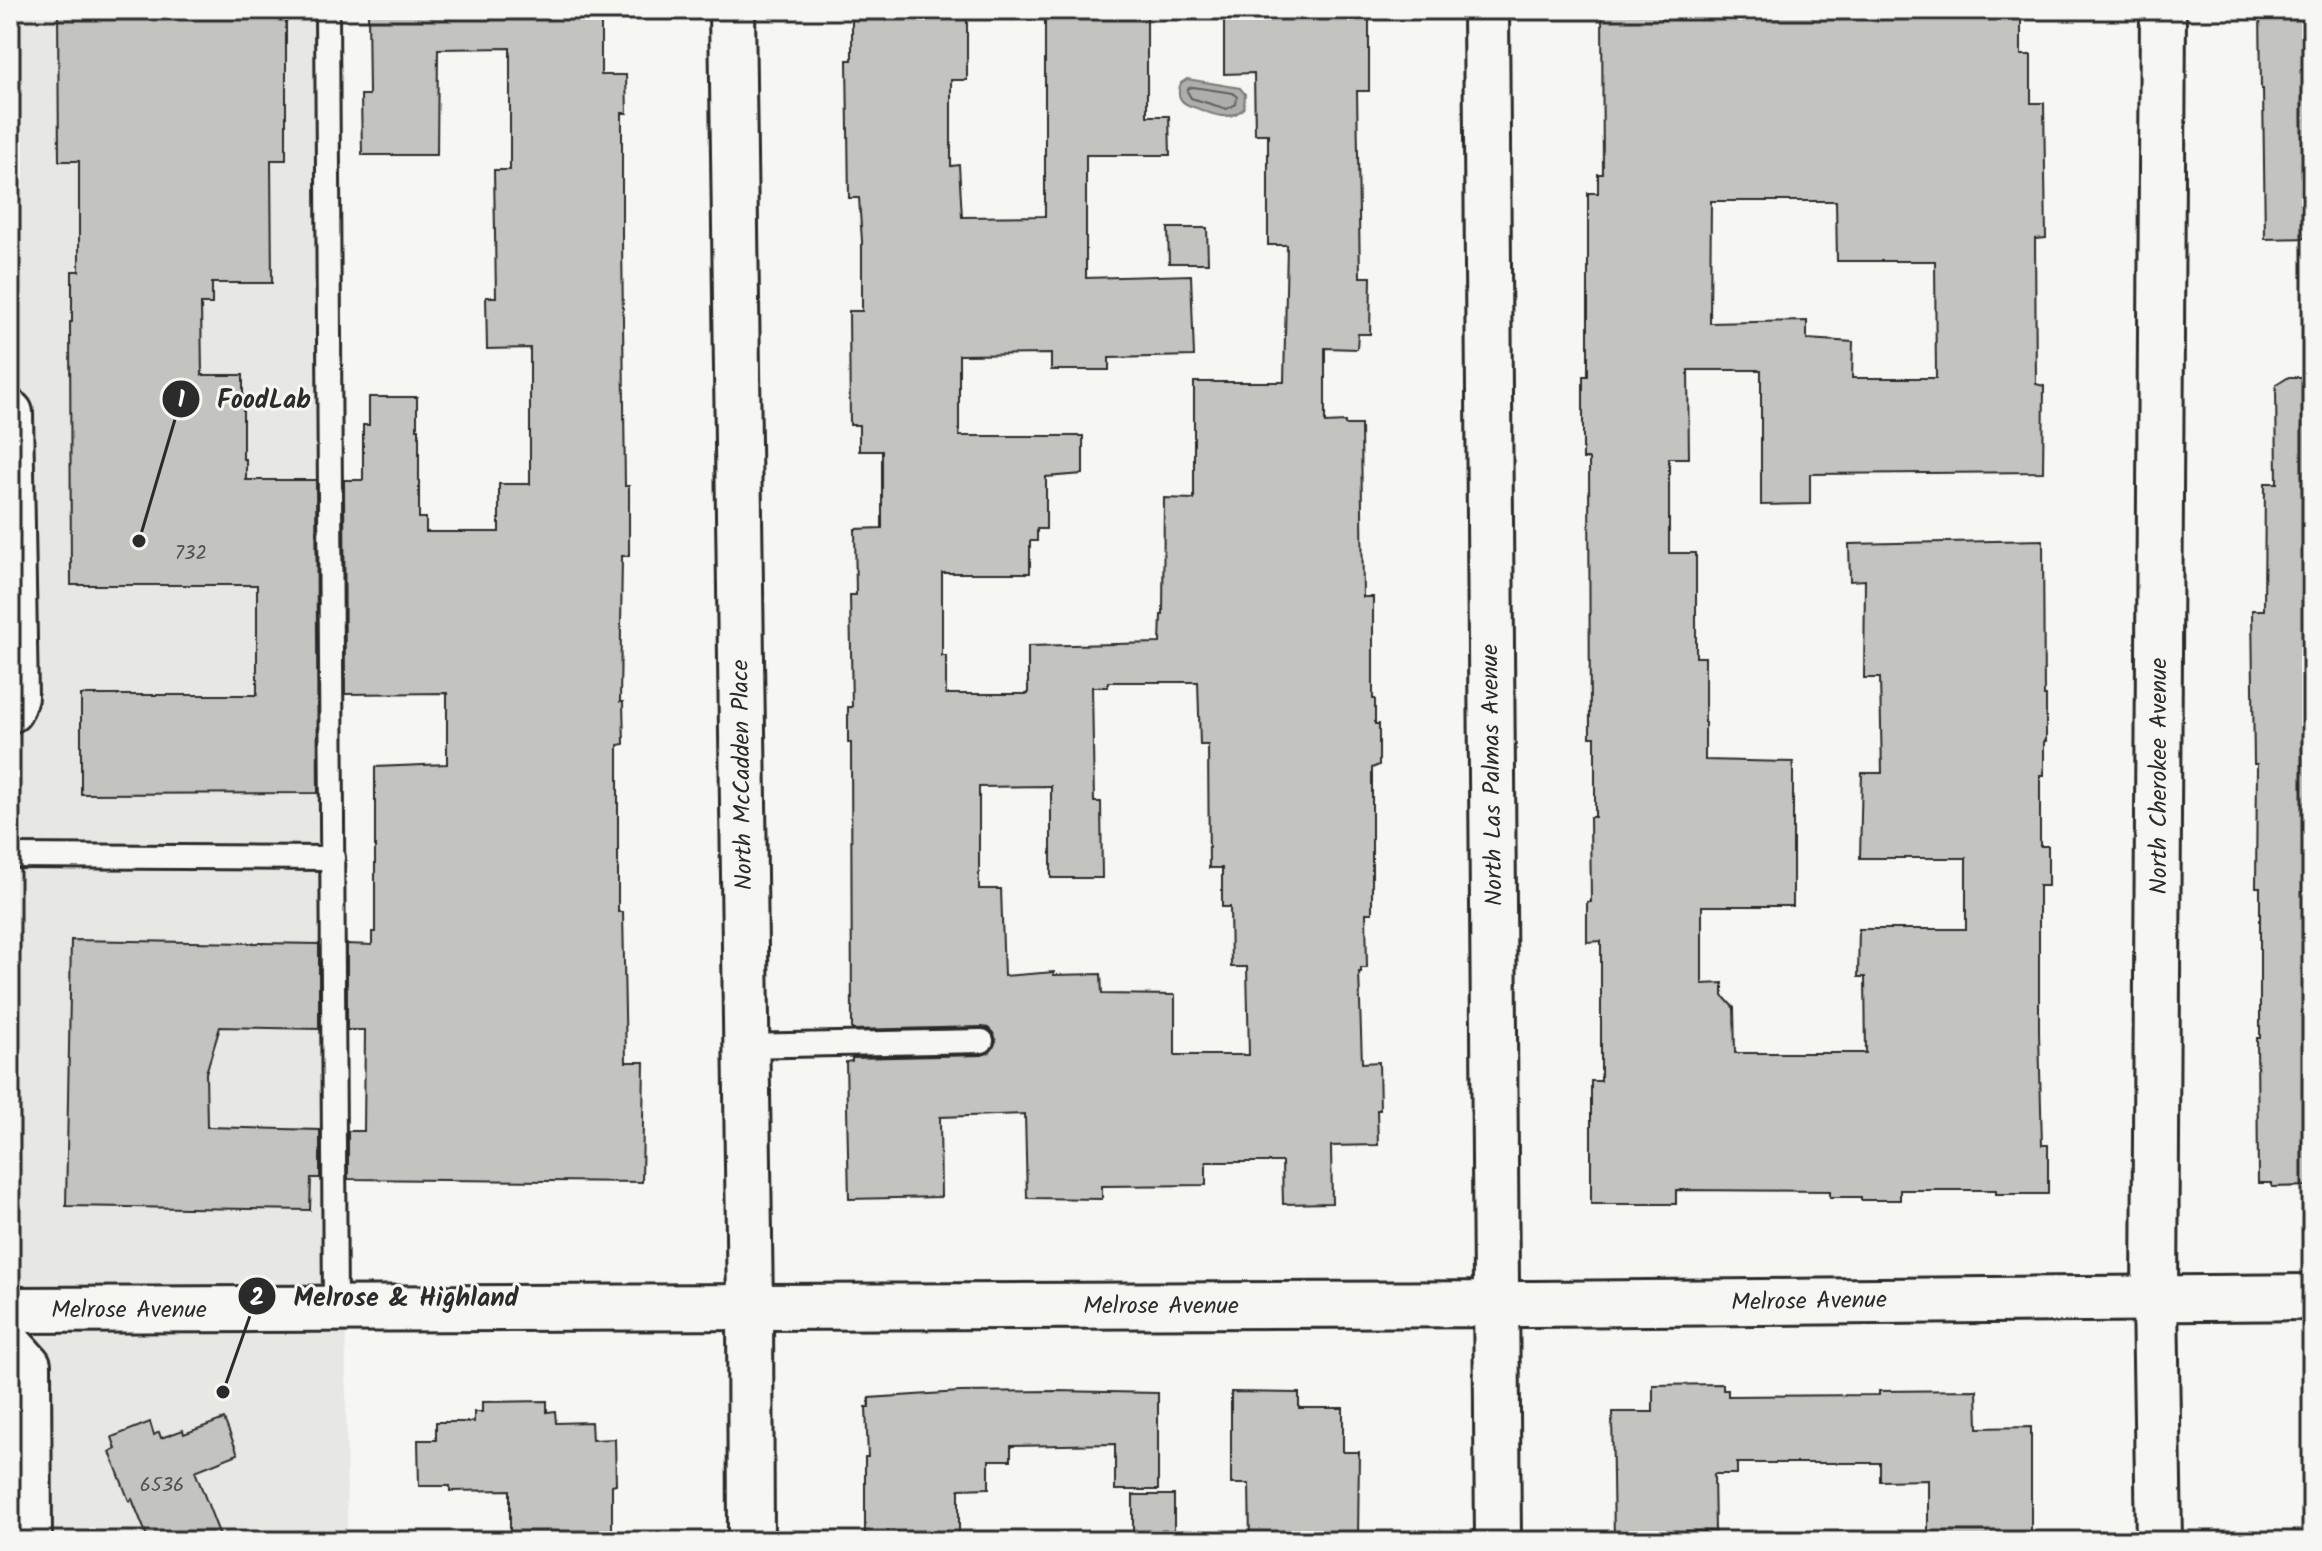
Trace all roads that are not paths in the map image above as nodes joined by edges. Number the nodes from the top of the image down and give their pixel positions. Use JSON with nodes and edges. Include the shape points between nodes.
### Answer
{"nodes":[{"id":1,"x":327,"y":10,"type":"edge"},
{"id":2,"x":732,"y":10,"type":"edge"},
{"id":3,"x":1486,"y":10,"type":"edge"},
{"id":4,"x":2163,"y":10,"type":"edge"},
{"id":5,"x":10,"y":413,"type":"edge"},
{"id":6,"x":10,"y":710,"type":"edge"},
{"id":7,"x":10,"y":856,"type":"edge"},
{"id":8,"x":333,"y":858,"type":"junction"},
{"id":9,"x":982,"y":1041,"type":"dead end"},
{"id":10,"x":746,"y":1046,"type":"junction"},
{"id":11,"x":2312,"y":1297,"type":"edge"},
{"id":12,"x":2155,"y":1299,"type":"junction"},
{"id":13,"x":1498,"y":1304,"type":"junction"},
{"id":14,"x":750,"y":1308,"type":"junction"},
{"id":15,"x":335,"y":1309,"type":"junction"},
{"id":16,"x":10,"y":1310,"type":"edge"},
{"id":17,"x":10,"y":1345,"type":"edge"},
{"id":18,"x":29,"y":1541,"type":"edge"},
{"id":19,"x":751,"y":1541,"type":"edge"},
{"id":20,"x":1498,"y":1541,"type":"edge"},
{"id":21,"x":2159,"y":1541,"type":"edge"}],
"edges":[{"from":1,"to":8,"type":"lane"},
{"from":2,"to":10,"type":"street","name":"North McCadden Place"},
{"from":3,"to":13,"type":"street","name":"North Las Palmas Avenue"},
{"from":4,"to":12,"type":"street","name":"North Cherokee Avenue"},
{"from":5,"to":6,"type":"street","via":[[15,697]]},
{"from":7,"to":8,"type":"lane"},
{"from":8,"to":15,"type":"lane"},
{"from":9,"to":10,"type":"lane"},
{"from":10,"to":14,"type":"street","name":"North McCadden Place"},
{"from":11,"to":12,"type":"street","name":"Melrose Avenue"},
{"from":12,"to":13,"type":"street","name":"Melrose Avenue"},
{"from":12,"to":21,"type":"street","name":"North Cherokee Avenue"},
{"from":13,"to":14,"type":"street","name":"Melrose Avenue"},
{"from":13,"to":20,"type":"street","name":"North Las Palmas Avenue"},
{"from":14,"to":15,"type":"street","name":"Melrose Avenue"},
{"from":14,"to":19,"type":"street","name":"North McCadden Place"},
{"from":15,"to":16,"type":"street","name":"Melrose Avenue"},
{"from":17,"to":18,"type":"street","via":[[28,1365]]}]}
